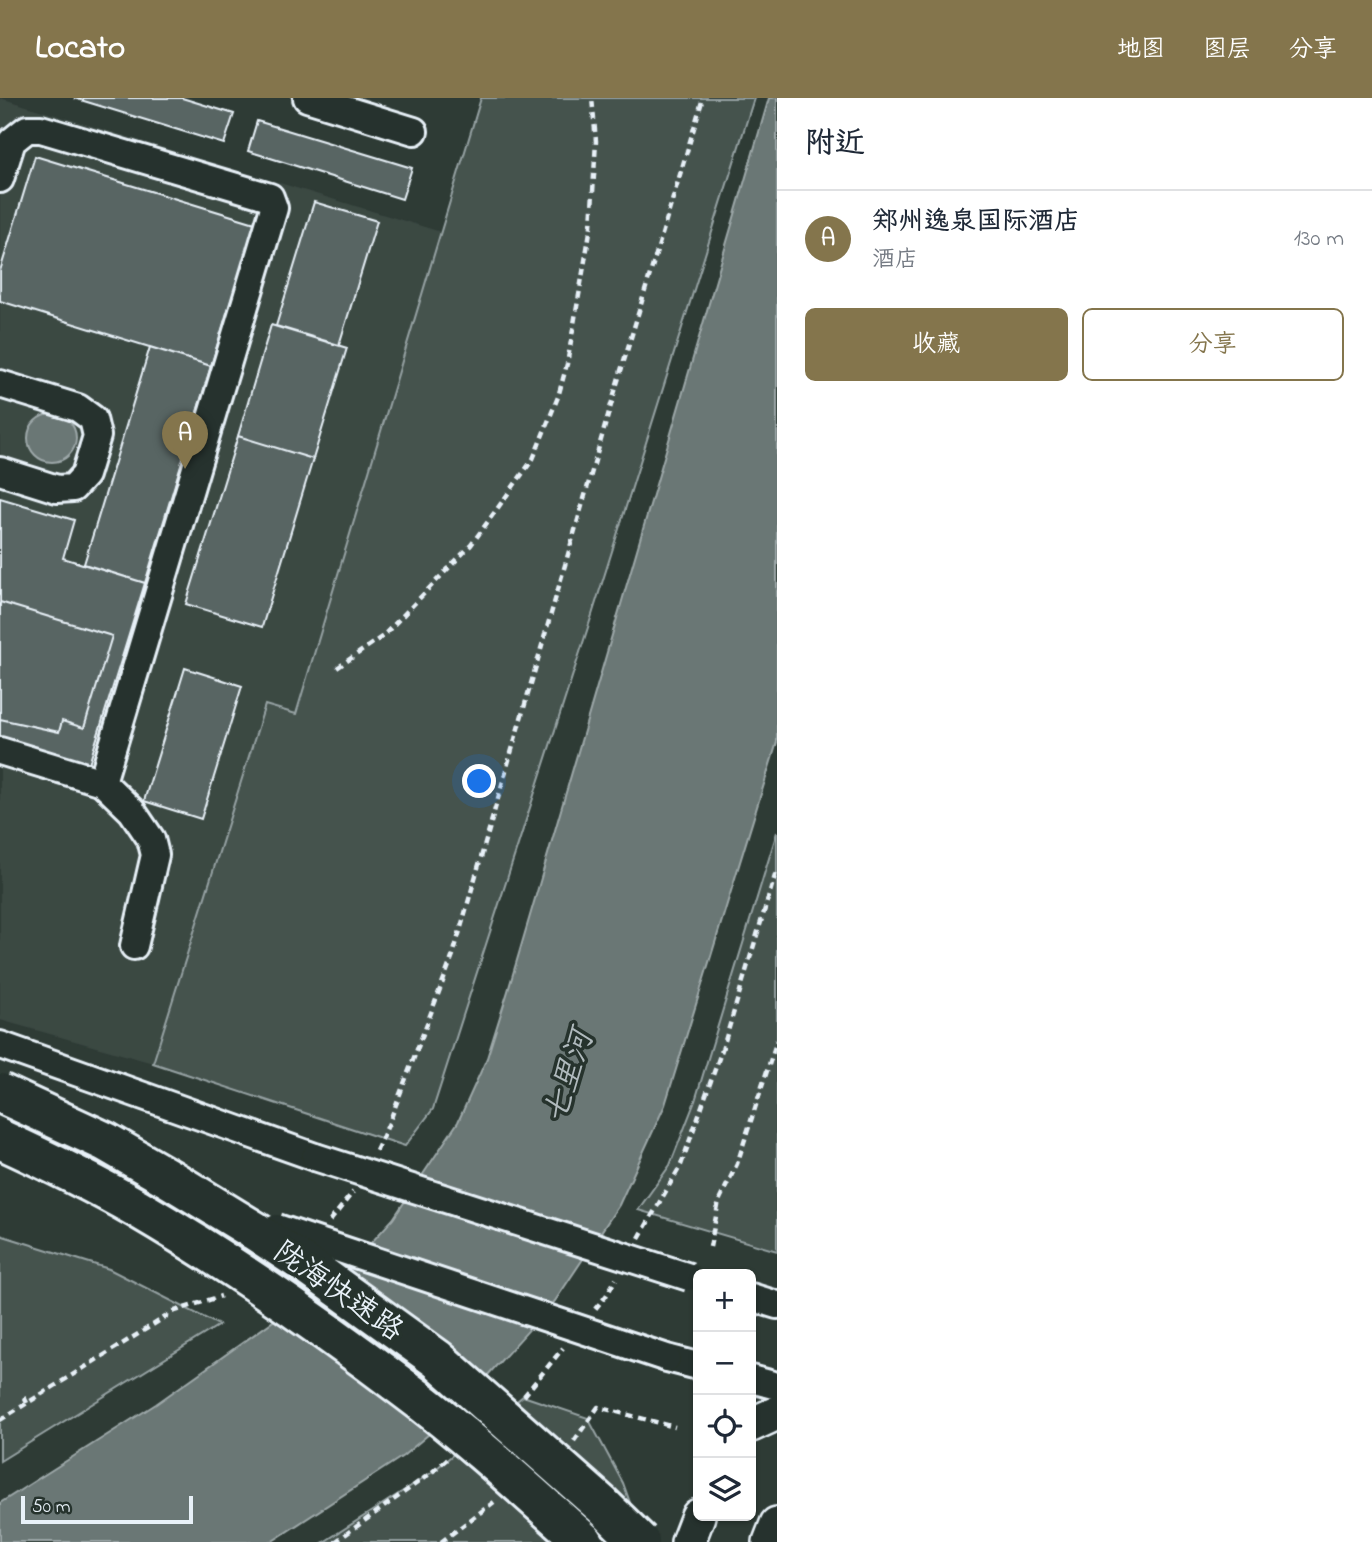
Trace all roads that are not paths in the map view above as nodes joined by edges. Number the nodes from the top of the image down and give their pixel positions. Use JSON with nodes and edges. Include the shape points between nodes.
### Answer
{"nodes":[{"id":1,"x":307,"y":98,"type":"edge"},
{"id":2,"x":414,"y":131,"type":"dead end"},
{"id":3,"x":0,"y":179,"type":"edge"},
{"id":4,"x":0,"y":384,"type":"edge"},
{"id":5,"x":0,"y":471,"type":"edge"},
{"id":6,"x":0,"y":751,"type":"edge"},
{"id":7,"x":102,"y":782,"type":"junction"},
{"id":8,"x":134,"y":946,"type":"dead end"},
{"id":9,"x":0,"y":1045,"type":"edge"},
{"id":10,"x":0,"y":1093,"type":"edge"},
{"id":11,"x":0,"y":1139,"type":"edge"},
{"id":12,"x":0,"y":1160,"type":"edge"},
{"id":13,"x":693,"y":1278,"type":"edge"},
{"id":14,"x":756,"y":1299,"type":"edge"},
{"id":15,"x":777,"y":1305,"type":"edge"},
{"id":16,"x":693,"y":1365,"type":"edge"},
{"id":17,"x":756,"y":1380,"type":"edge"},
{"id":18,"x":777,"y":1386,"type":"edge"},
{"id":19,"x":777,"y":1413,"type":"edge"},
{"id":20,"x":756,"y":1424,"type":"edge"},
{"id":21,"x":696,"y":1521,"type":"edge"},
{"id":22,"x":777,"y":1524,"type":"edge"},
{"id":23,"x":583,"y":1542,"type":"edge"},
{"id":24,"x":640,"y":1542,"type":"edge"},
{"id":25,"x":688,"y":1542,"type":"edge"},
{"id":26,"x":771,"y":1542,"type":"edge"}],
"edges":[{"from":1,"to":2,"type":"street"},
{"from":3,"to":7,"type":"street","via":[[12,141],[27,129],[41,129],[270,197],[274,208]]},
{"from":4,"to":5,"type":"street","via":[[78,408],[93,419],[97,436],[85,475],[73,488],[57,489]]},
{"from":6,"to":7,"type":"street"},
{"from":7,"to":8,"type":"street","via":[[132,811],[151,839],[155,855]]},
{"from":9,"to":13,"type":"street","bridge":true,"via":[[315,1157]]},
{"from":10,"to":24,"type":"highway","name":"陇海快速路","bridge":true,"via":[[106,1142],[311,1268],[437,1359]]},
{"from":11,"to":23,"type":"highway","name":"陇海快速路","bridge":true,"via":[[136,1208],[272,1293],[407,1390]]},
{"from":12,"to":16,"type":"street","bridge":true,"via":[[276,1228]]},
{"from":14,"to":15,"type":"street"},
{"from":17,"to":18,"type":"street"},
{"from":19,"to":20,"type":"main road"},
{"from":21,"to":25,"type":"main road"},
{"from":22,"to":26,"type":"main road"}]}
